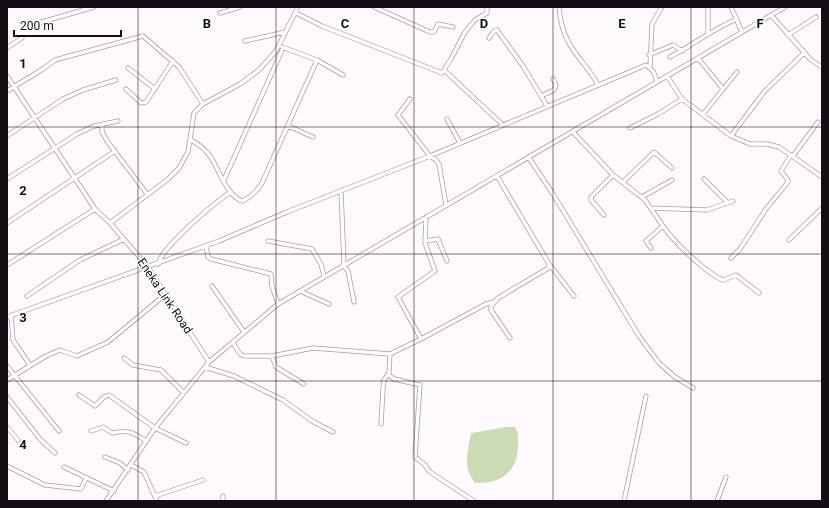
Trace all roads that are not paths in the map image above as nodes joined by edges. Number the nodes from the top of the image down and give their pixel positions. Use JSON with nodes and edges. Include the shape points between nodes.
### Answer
{"nodes":[{"id":1,"x":94,"y":7,"type":"edge"},
{"id":2,"x":240,"y":7,"type":"edge"},
{"id":3,"x":298,"y":7,"type":"edge"},
{"id":4,"x":374,"y":7,"type":"edge"},
{"id":5,"x":487,"y":7,"type":"edge"},
{"id":6,"x":558,"y":7,"type":"edge"},
{"id":7,"x":662,"y":7,"type":"edge"},
{"id":8,"x":708,"y":7,"type":"edge"},
{"id":9,"x":731,"y":7,"type":"edge"},
{"id":10,"x":785,"y":7,"type":"edge"},
{"id":11,"x":220,"y":13,"type":"dead end"},
{"id":12,"x":296,"y":13,"type":"junction"},
{"id":13,"x":771,"y":15,"type":"junction"},
{"id":14,"x":816,"y":17,"type":"dead end"},
{"id":15,"x":737,"y":19,"type":"junction"},
{"id":16,"x":453,"y":27,"type":"dead end"},
{"id":17,"x":24,"y":28,"type":"dead end"},
{"id":18,"x":285,"y":32,"type":"junction"},
{"id":19,"x":742,"y":32,"type":"junction"},
{"id":20,"x":708,"y":34,"type":"junction"},
{"id":21,"x":788,"y":34,"type":"junction"},
{"id":22,"x":22,"y":38,"type":"dead end"},
{"id":23,"x":489,"y":38,"type":"dead end"},
{"id":24,"x":245,"y":41,"type":"dead end"},
{"id":25,"x":279,"y":46,"type":"junction"},
{"id":26,"x":7,"y":48,"type":"edge"},
{"id":27,"x":283,"y":48,"type":"junction"},
{"id":28,"x":682,"y":51,"type":"junction"},
{"id":29,"x":804,"y":53,"type":"junction"},
{"id":30,"x":649,"y":55,"type":"junction"},
{"id":31,"x":670,"y":57,"type":"dead end"},
{"id":32,"x":698,"y":58,"type":"junction"},
{"id":33,"x":317,"y":60,"type":"junction"},
{"id":34,"x":173,"y":61,"type":"junction"},
{"id":35,"x":650,"y":67,"type":"junction"},
{"id":36,"x":822,"y":67,"type":"edge"},
{"id":37,"x":128,"y":68,"type":"dead end"},
{"id":38,"x":445,"y":71,"type":"junction"},
{"id":39,"x":737,"y":72,"type":"dead end"},
{"id":40,"x":343,"y":75,"type":"dead end"},
{"id":41,"x":7,"y":76,"type":"edge"},
{"id":42,"x":667,"y":76,"type":"junction"},
{"id":43,"x":553,"y":79,"type":"dead end"},
{"id":44,"x":116,"y":80,"type":"dead end"},
{"id":45,"x":657,"y":81,"type":"junction"},
{"id":46,"x":598,"y":85,"type":"junction"},
{"id":47,"x":14,"y":86,"type":"junction"},
{"id":48,"x":155,"y":88,"type":"junction"},
{"id":49,"x":723,"y":89,"type":"junction"},
{"id":50,"x":126,"y":90,"type":"dead end"},
{"id":51,"x":7,"y":91,"type":"edge"},
{"id":52,"x":541,"y":96,"type":"junction"},
{"id":53,"x":410,"y":99,"type":"dead end"},
{"id":54,"x":682,"y":99,"type":"junction"},
{"id":55,"x":203,"y":104,"type":"junction"},
{"id":56,"x":547,"y":106,"type":"junction"},
{"id":57,"x":703,"y":114,"type":"junction"},
{"id":58,"x":34,"y":118,"type":"junction"},
{"id":59,"x":447,"y":119,"type":"dead end"},
{"id":60,"x":118,"y":121,"type":"dead end"},
{"id":61,"x":818,"y":122,"type":"dead end"},
{"id":62,"x":102,"y":125,"type":"junction"},
{"id":63,"x":504,"y":125,"type":"junction"},
{"id":64,"x":288,"y":126,"type":"junction"},
{"id":65,"x":630,"y":128,"type":"dead end"},
{"id":66,"x":572,"y":132,"type":"junction"},
{"id":67,"x":7,"y":136,"type":"edge"},
{"id":68,"x":731,"y":136,"type":"junction"},
{"id":69,"x":313,"y":137,"type":"dead end"},
{"id":70,"x":191,"y":140,"type":"junction"},
{"id":71,"x":460,"y":143,"type":"junction"},
{"id":72,"x":54,"y":148,"type":"junction"},
{"id":73,"x":115,"y":151,"type":"junction"},
{"id":74,"x":792,"y":155,"type":"junction"},
{"id":75,"x":430,"y":156,"type":"junction"},
{"id":76,"x":529,"y":158,"type":"junction"},
{"id":77,"x":672,"y":168,"type":"dead end"},
{"id":78,"x":613,"y":175,"type":"junction"},
{"id":79,"x":497,"y":176,"type":"junction"},
{"id":80,"x":822,"y":177,"type":"edge"},
{"id":81,"x":7,"y":179,"type":"edge"},
{"id":82,"x":75,"y":179,"type":"junction"},
{"id":83,"x":704,"y":179,"type":"dead end"},
{"id":84,"x":224,"y":180,"type":"junction"},
{"id":85,"x":672,"y":180,"type":"dead end"},
{"id":86,"x":623,"y":182,"type":"junction"},
{"id":87,"x":341,"y":190,"type":"junction"},
{"id":88,"x":231,"y":192,"type":"junction"},
{"id":89,"x":147,"y":194,"type":"junction"},
{"id":90,"x":642,"y":197,"type":"junction"},
{"id":91,"x":733,"y":201,"type":"dead end"},
{"id":92,"x":727,"y":202,"type":"junction"},
{"id":93,"x":446,"y":205,"type":"junction"},
{"id":94,"x":651,"y":208,"type":"junction"},
{"id":95,"x":822,"y":208,"type":"edge"},
{"id":96,"x":95,"y":209,"type":"junction"},
{"id":97,"x":604,"y":215,"type":"dead end"},
{"id":98,"x":426,"y":217,"type":"junction"},
{"id":99,"x":7,"y":223,"type":"edge"},
{"id":100,"x":110,"y":223,"type":"junction"},
{"id":101,"x":662,"y":226,"type":"junction"},
{"id":102,"x":124,"y":239,"type":"junction"},
{"id":103,"x":789,"y":240,"type":"dead end"},
{"id":104,"x":268,"y":241,"type":"dead end"},
{"id":105,"x":425,"y":241,"type":"junction"},
{"id":106,"x":206,"y":246,"type":"junction"},
{"id":107,"x":651,"y":248,"type":"dead end"},
{"id":108,"x":732,"y":258,"type":"dead end"},
{"id":109,"x":447,"y":261,"type":"dead end"},
{"id":110,"x":158,"y":264,"type":"junction"},
{"id":111,"x":549,"y":264,"type":"junction"},
{"id":112,"x":7,"y":265,"type":"edge"},
{"id":113,"x":343,"y":265,"type":"junction"},
{"id":114,"x":148,"y":267,"type":"junction"},
{"id":115,"x":324,"y":276,"type":"junction"},
{"id":116,"x":212,"y":286,"type":"dead end"},
{"id":117,"x":300,"y":291,"type":"junction"},
{"id":118,"x":758,"y":293,"type":"dead end"},
{"id":119,"x":166,"y":294,"type":"junction"},
{"id":120,"x":27,"y":296,"type":"dead end"},
{"id":121,"x":574,"y":296,"type":"dead end"},
{"id":122,"x":354,"y":302,"type":"dead end"},
{"id":123,"x":493,"y":302,"type":"junction"},
{"id":124,"x":278,"y":304,"type":"junction"},
{"id":125,"x":329,"y":304,"type":"dead end"},
{"id":126,"x":12,"y":315,"type":"junction"},
{"id":127,"x":7,"y":317,"type":"edge"},
{"id":128,"x":244,"y":332,"type":"junction"},
{"id":129,"x":510,"y":338,"type":"dead end"},
{"id":130,"x":421,"y":339,"type":"junction"},
{"id":131,"x":233,"y":343,"type":"junction"},
{"id":132,"x":390,"y":354,"type":"junction"},
{"id":133,"x":272,"y":356,"type":"junction"},
{"id":134,"x":124,"y":358,"type":"dead end"},
{"id":135,"x":209,"y":362,"type":"junction"},
{"id":136,"x":30,"y":365,"type":"junction"},
{"id":137,"x":7,"y":366,"type":"edge"},
{"id":138,"x":205,"y":367,"type":"junction"},
{"id":139,"x":388,"y":375,"type":"junction"},
{"id":140,"x":14,"y":376,"type":"junction"},
{"id":141,"x":7,"y":380,"type":"edge"},
{"id":142,"x":304,"y":384,"type":"dead end"},
{"id":143,"x":693,"y":388,"type":"dead end"},
{"id":144,"x":183,"y":392,"type":"junction"},
{"id":145,"x":79,"y":395,"type":"dead end"},
{"id":146,"x":7,"y":396,"type":"edge"},
{"id":147,"x":646,"y":396,"type":"dead end"},
{"id":148,"x":381,"y":424,"type":"dead end"},
{"id":149,"x":7,"y":427,"type":"edge"},
{"id":150,"x":155,"y":428,"type":"junction"},
{"id":151,"x":59,"y":431,"type":"dead end"},
{"id":152,"x":91,"y":431,"type":"dead end"},
{"id":153,"x":333,"y":432,"type":"dead end"},
{"id":154,"x":18,"y":440,"type":"dead end"},
{"id":155,"x":146,"y":441,"type":"junction"},
{"id":156,"x":186,"y":443,"type":"dead end"},
{"id":157,"x":55,"y":453,"type":"dead end"},
{"id":158,"x":105,"y":457,"type":"dead end"},
{"id":159,"x":131,"y":465,"type":"junction"},
{"id":160,"x":7,"y":466,"type":"edge"},
{"id":161,"x":64,"y":467,"type":"dead end"},
{"id":162,"x":128,"y":470,"type":"junction"},
{"id":163,"x":726,"y":477,"type":"dead end"},
{"id":164,"x":86,"y":478,"type":"junction"},
{"id":165,"x":203,"y":480,"type":"dead end"},
{"id":166,"x":114,"y":491,"type":"junction"},
{"id":167,"x":155,"y":496,"type":"junction"},
{"id":168,"x":224,"y":496,"type":"dead end"},
{"id":169,"x":106,"y":501,"type":"edge"},
{"id":170,"x":157,"y":501,"type":"edge"},
{"id":171,"x":223,"y":501,"type":"edge"},
{"id":172,"x":474,"y":501,"type":"edge"},
{"id":173,"x":624,"y":501,"type":"edge"},
{"id":174,"x":717,"y":501,"type":"edge"}],
"edges":[{"from":1,"to":17,"type":"street"},
{"from":2,"to":11,"type":"street"},
{"from":3,"to":12,"type":"street"},
{"from":4,"to":16,"type":"street","via":[[430,32],[434,32],[438,24]]},
{"from":5,"to":38,"type":"street","via":[[487,13],[475,20],[460,39]]},
{"from":6,"to":46,"type":"street","via":[[560,22],[568,43]]},
{"from":7,"to":30,"type":"street","via":[[652,24]]},
{"from":8,"to":20,"type":"street"},
{"from":9,"to":15,"type":"street"},
{"from":10,"to":13,"type":"street"},
{"from":12,"to":18,"type":"street"},
{"from":12,"to":38,"type":"street","via":[[438,73]]},
{"from":13,"to":19,"type":"street"},
{"from":13,"to":21,"type":"street"},
{"from":14,"to":21,"type":"street"},
{"from":15,"to":19,"type":"street"},
{"from":15,"to":20,"type":"street"},
{"from":18,"to":24,"type":"street"},
{"from":18,"to":25,"type":"street"},
{"from":19,"to":32,"type":"street"},
{"from":20,"to":28,"type":"street"},
{"from":21,"to":29,"type":"street"},
{"from":22,"to":26,"type":"street"},
{"from":23,"to":52,"type":"street","via":[[497,30]]},
{"from":25,"to":27,"type":"street"},
{"from":25,"to":55,"type":"street","via":[[259,70],[240,84]]},
{"from":27,"to":33,"type":"street"},
{"from":27,"to":84,"type":"street"},
{"from":28,"to":30,"type":"street","via":[[673,45]]},
{"from":28,"to":31,"type":"street"},
{"from":29,"to":36,"type":"street"},
{"from":29,"to":68,"type":"street","via":[[764,92]]},
{"from":30,"to":35,"type":"street"},
{"from":32,"to":42,"type":"street"},
{"from":32,"to":49,"type":"street"},
{"from":33,"to":40,"type":"street"},
{"from":33,"to":64,"type":"street"},
{"from":34,"to":47,"type":"street","via":[[143,36],[55,60]]},
{"from":34,"to":48,"type":"street"},
{"from":34,"to":55,"type":"street"},
{"from":35,"to":45,"type":"street"},
{"from":35,"to":46,"type":"street","via":[[646,65]]},
{"from":37,"to":48,"type":"street"},
{"from":38,"to":63,"type":"street"},
{"from":39,"to":49,"type":"street"},
{"from":41,"to":47,"type":"street","name":"Eneka Link Road"},
{"from":42,"to":45,"type":"street"},
{"from":42,"to":54,"type":"street"},
{"from":43,"to":52,"type":"street","via":[[556,85],[554,90]]},
{"from":44,"to":58,"type":"street","via":[[73,94]]},
{"from":45,"to":66,"type":"street"},
{"from":46,"to":56,"type":"street"},
{"from":47,"to":51,"type":"street"},
{"from":47,"to":58,"type":"street","name":"Eneka Link Road"},
{"from":48,"to":50,"type":"street","via":[[143,103]]},
{"from":49,"to":57,"type":"street"},
{"from":52,"to":56,"type":"street"},
{"from":53,"to":75,"type":"street","via":[[398,115]]},
{"from":54,"to":57,"type":"street"},
{"from":54,"to":65,"type":"street"},
{"from":55,"to":70,"type":"street","via":[[197,108],[191,119]]},
{"from":56,"to":63,"type":"street"},
{"from":57,"to":68,"type":"street"},
{"from":58,"to":67,"type":"street"},
{"from":58,"to":72,"type":"street","name":"Eneka Link Road"},
{"from":59,"to":71,"type":"street"},
{"from":60,"to":62,"type":"street"},
{"from":61,"to":74,"type":"street"},
{"from":62,"to":72,"type":"street","via":[[88,129]]},
{"from":62,"to":73,"type":"street","via":[[102,132]]},
{"from":63,"to":71,"type":"street"},
{"from":64,"to":69,"type":"street"},
{"from":64,"to":88,"type":"street","via":[[253,195],[242,201]]},
{"from":66,"to":76,"type":"street"},
{"from":66,"to":78,"type":"street"},
{"from":68,"to":74,"type":"street","via":[[750,144],[773,145]]},
{"from":70,"to":84,"type":"street","via":[[207,151]]},
{"from":70,"to":89,"type":"street","via":[[179,168]]},
{"from":71,"to":75,"type":"street"},
{"from":72,"to":81,"type":"street"},
{"from":72,"to":82,"type":"street","name":"Eneka Link Road"},
{"from":73,"to":82,"type":"street"},
{"from":73,"to":89,"type":"street"},
{"from":74,"to":80,"type":"street"},
{"from":74,"to":108,"type":"street","via":[[780,170],[788,182]]},
{"from":75,"to":87,"type":"street"},
{"from":75,"to":93,"type":"street","via":[[438,164]]},
{"from":76,"to":79,"type":"street"},
{"from":76,"to":143,"type":"street","via":[[639,336],[659,363]]},
{"from":77,"to":86,"type":"street","via":[[654,152]]},
{"from":78,"to":86,"type":"street"},
{"from":78,"to":97,"type":"street","via":[[591,197]]},
{"from":79,"to":93,"type":"street"},
{"from":79,"to":111,"type":"street"},
{"from":82,"to":96,"type":"street","name":"Eneka Link Road"},
{"from":82,"to":99,"type":"street"},
{"from":83,"to":92,"type":"street"},
{"from":84,"to":88,"type":"street"},
{"from":85,"to":90,"type":"street"},
{"from":86,"to":90,"type":"street"},
{"from":87,"to":106,"type":"street"},
{"from":87,"to":113,"type":"street"},
{"from":88,"to":110,"type":"street","via":[[166,248]]},
{"from":89,"to":100,"type":"street"},
{"from":90,"to":94,"type":"street"},
{"from":91,"to":92,"type":"street"},
{"from":92,"to":94,"type":"street","via":[[707,210]]},
{"from":93,"to":98,"type":"street"},
{"from":94,"to":101,"type":"street"},
{"from":95,"to":103,"type":"street"},
{"from":96,"to":100,"type":"street","name":"Eneka Link Road"},
{"from":96,"to":112,"type":"street"},
{"from":98,"to":105,"type":"street"},
{"from":98,"to":113,"type":"street"},
{"from":100,"to":102,"type":"street","name":"Eneka Link Road"},
{"from":101,"to":107,"type":"street","via":[[646,241]]},
{"from":101,"to":118,"type":"street","via":[[702,267],[721,279],[736,275]]},
{"from":102,"to":114,"type":"street","name":"Eneka Link Road"},
{"from":102,"to":120,"type":"street","via":[[80,260]]},
{"from":104,"to":115,"type":"street","via":[[312,249],[321,264]]},
{"from":105,"to":109,"type":"street","via":[[438,239]]},
{"from":105,"to":130,"type":"street","via":[[435,271],[398,297]]},
{"from":106,"to":110,"type":"street"},
{"from":106,"to":124,"type":"street","via":[[208,257],[211,259],[271,274]]},
{"from":110,"to":114,"type":"street"},
{"from":111,"to":121,"type":"street"},
{"from":111,"to":123,"type":"street","via":[[549,268]]},
{"from":113,"to":115,"type":"street"},
{"from":113,"to":122,"type":"street","via":[[348,271]]},
{"from":114,"to":119,"type":"street","name":"Eneka Link Road"},
{"from":114,"to":126,"type":"street"},
{"from":115,"to":117,"type":"street"},
{"from":116,"to":128,"type":"street"},
{"from":117,"to":124,"type":"street"},
{"from":117,"to":125,"type":"street"},
{"from":119,"to":135,"type":"street","name":"Eneka Link Road"},
{"from":119,"to":136,"type":"street","via":[[102,345],[77,356],[60,350]]},
{"from":123,"to":129,"type":"street","via":[[491,310]]},
{"from":123,"to":130,"type":"street"},
{"from":124,"to":128,"type":"street"},
{"from":126,"to":127,"type":"street"},
{"from":126,"to":136,"type":"street","via":[[12,340]]},
{"from":128,"to":131,"type":"street"},
{"from":130,"to":132,"type":"street"},
{"from":131,"to":133,"type":"street","via":[[242,356]]},
{"from":131,"to":135,"type":"street"},
{"from":132,"to":133,"type":"street","via":[[313,348]]},
{"from":132,"to":139,"type":"street"},
{"from":133,"to":142,"type":"street","via":[[276,366]]},
{"from":134,"to":144,"type":"street","via":[[133,365],[161,370]]},
{"from":135,"to":138,"type":"street"},
{"from":136,"to":140,"type":"street"},
{"from":137,"to":140,"type":"street"},
{"from":138,"to":144,"type":"street"},
{"from":138,"to":153,"type":"street","via":[[234,376],[283,400],[312,421]]},
{"from":139,"to":148,"type":"street","via":[[384,382]]},
{"from":139,"to":172,"type":"street","via":[[394,379],[420,385],[415,458],[430,472]]},
{"from":140,"to":141,"type":"street"},
{"from":140,"to":151,"type":"street"},
{"from":144,"to":150,"type":"street"},
{"from":145,"to":150,"type":"street","via":[[95,406],[109,395]]},
{"from":146,"to":157,"type":"street","via":[[40,439]]},
{"from":147,"to":173,"type":"street"},
{"from":149,"to":154,"type":"street"},
{"from":150,"to":155,"type":"street"},
{"from":150,"to":156,"type":"street"},
{"from":152,"to":155,"type":"street","via":[[103,427],[112,433],[122,430]]},
{"from":155,"to":159,"type":"street"},
{"from":158,"to":162,"type":"street","via":[[120,463]]},
{"from":159,"to":162,"type":"street"},
{"from":159,"to":167,"type":"street","via":[[144,472]]},
{"from":160,"to":164,"type":"street","via":[[44,485],[74,490],[81,489]]},
{"from":161,"to":164,"type":"street"},
{"from":162,"to":166,"type":"street"},
{"from":163,"to":174,"type":"street"},
{"from":164,"to":166,"type":"street"},
{"from":165,"to":167,"type":"street"},
{"from":166,"to":169,"type":"street"},
{"from":167,"to":170,"type":"street"},
{"from":168,"to":171,"type":"street"}]}
